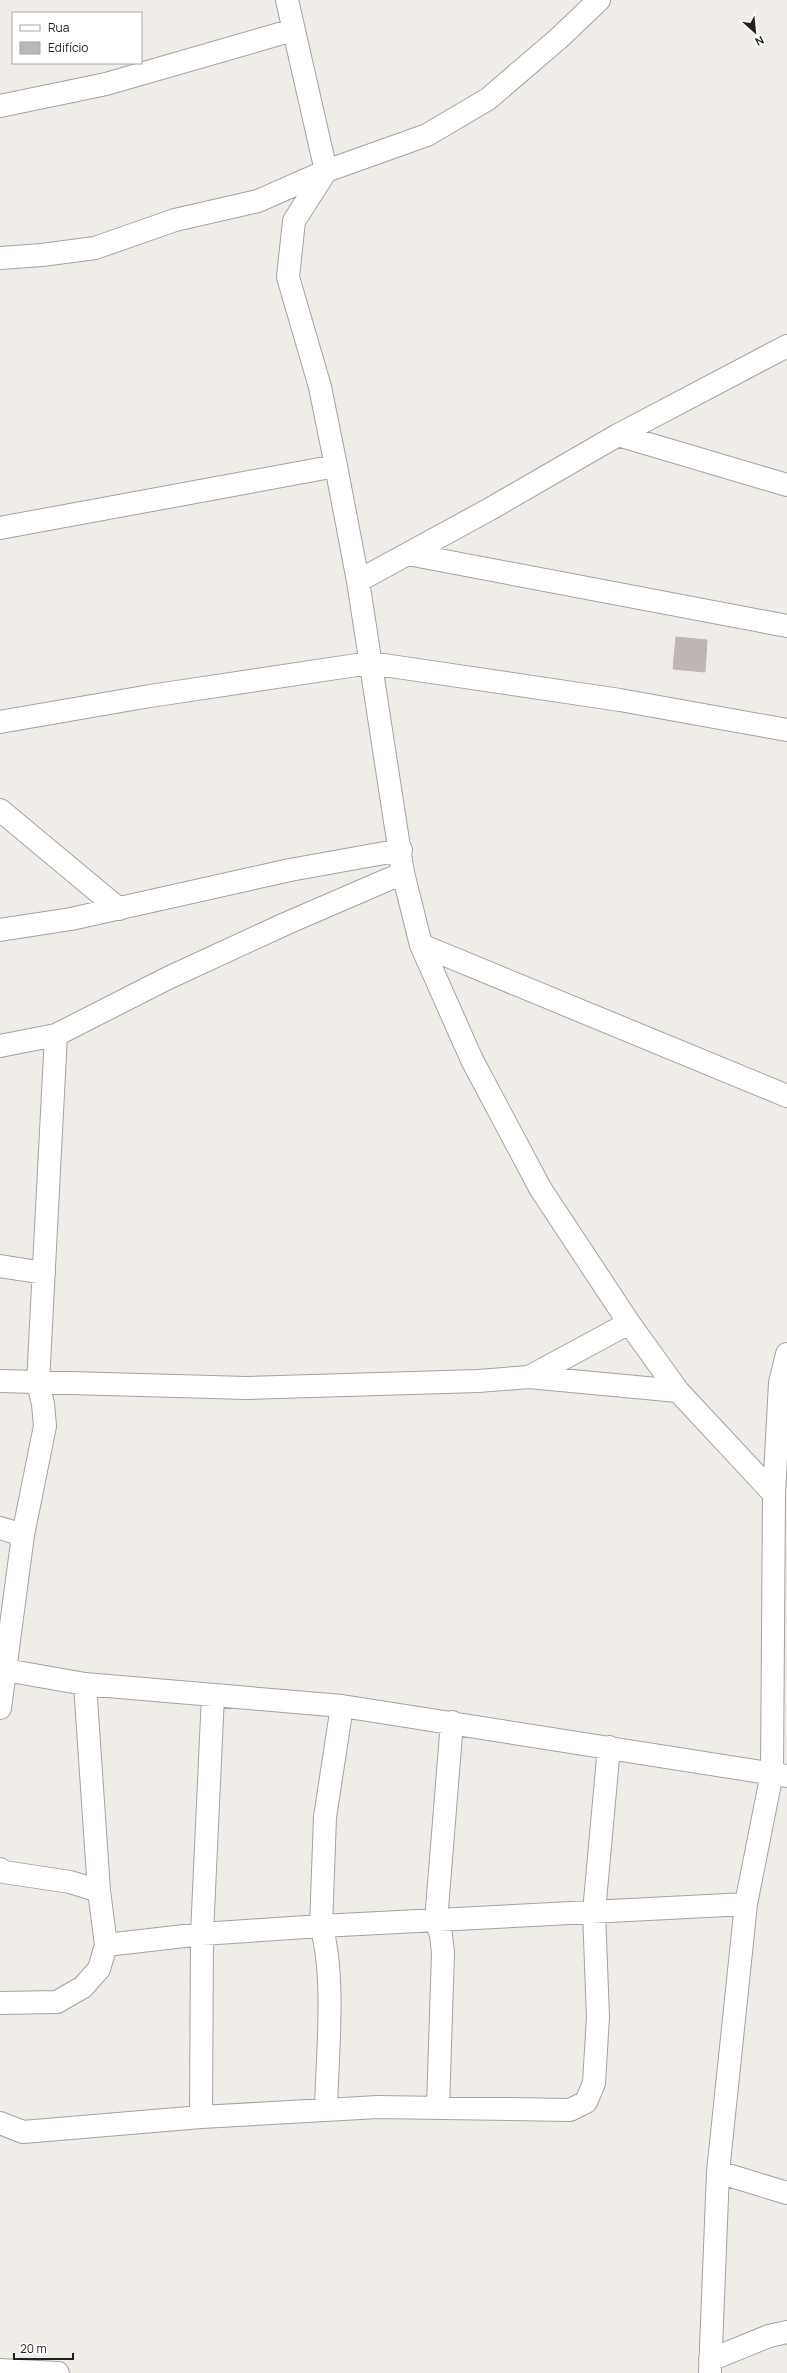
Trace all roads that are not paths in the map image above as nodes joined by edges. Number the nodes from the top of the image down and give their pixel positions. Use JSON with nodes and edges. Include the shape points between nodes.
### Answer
{"nodes":[{"id":1,"x":287,"y":0,"type":"edge"},
{"id":2,"x":599,"y":0,"type":"edge"},
{"id":3,"x":293,"y":30,"type":"junction"},
{"id":4,"x":0,"y":106,"type":"edge"},
{"id":5,"x":326,"y":171,"type":"junction"},
{"id":6,"x":0,"y":258,"type":"edge"},
{"id":7,"x":787,"y":346,"type":"edge"},
{"id":8,"x":618,"y":434,"type":"junction"},
{"id":9,"x":336,"y":466,"type":"junction"},
{"id":10,"x":787,"y":485,"type":"edge"},
{"id":11,"x":0,"y":528,"type":"edge"},
{"id":12,"x":408,"y":554,"type":"junction"},
{"id":13,"x":358,"y":581,"type":"junction"},
{"id":14,"x":787,"y":626,"type":"edge"},
{"id":15,"x":370,"y":663,"type":"junction"},
{"id":16,"x":0,"y":722,"type":"edge"},
{"id":17,"x":787,"y":730,"type":"edge"},
{"id":18,"x":0,"y":810,"type":"edge"},
{"id":19,"x":401,"y":850,"type":"junction"},
{"id":20,"x":403,"y":873,"type":"junction"},
{"id":21,"x":119,"y":908,"type":"junction"},
{"id":22,"x":0,"y":930,"type":"edge"},
{"id":23,"x":421,"y":945,"type":"junction"},
{"id":24,"x":56,"y":1035,"type":"junction"},
{"id":25,"x":0,"y":1046,"type":"edge"},
{"id":26,"x":787,"y":1096,"type":"edge"},
{"id":27,"x":0,"y":1266,"type":"edge"},
{"id":28,"x":44,"y":1273,"type":"junction"},
{"id":29,"x":629,"y":1323,"type":"junction"},
{"id":30,"x":787,"y":1354,"type":"edge"},
{"id":31,"x":529,"y":1377,"type":"junction"},
{"id":32,"x":0,"y":1381,"type":"edge"},
{"id":33,"x":38,"y":1383,"type":"junction"},
{"id":34,"x":678,"y":1392,"type":"junction"},
{"id":35,"x":781,"y":1468,"type":"edge"},
{"id":36,"x":774,"y":1494,"type":"junction"},
{"id":37,"x":0,"y":1528,"type":"edge"},
{"id":38,"x":23,"y":1535,"type":"junction"},
{"id":39,"x":780,"y":1589,"type":"edge"},
{"id":40,"x":2,"y":1669,"type":"edge"},
{"id":41,"x":85,"y":1684,"type":"junction"},
{"id":42,"x":213,"y":1695,"type":"junction"},
{"id":43,"x":342,"y":1706,"type":"junction"},
{"id":44,"x":0,"y":1708,"type":"edge"},
{"id":45,"x":452,"y":1722,"type":"junction"},
{"id":46,"x":609,"y":1747,"type":"junction"},
{"id":47,"x":780,"y":1774,"type":"edge"},
{"id":48,"x":0,"y":1868,"type":"edge"},
{"id":49,"x":98,"y":1890,"type":"junction"},
{"id":50,"x":746,"y":1904,"type":"junction"},
{"id":51,"x":594,"y":1912,"type":"junction"},
{"id":52,"x":436,"y":1922,"type":"junction"},
{"id":53,"x":321,"y":1926,"type":"junction"},
{"id":54,"x":202,"y":1934,"type":"junction"},
{"id":55,"x":106,"y":1945,"type":"junction"},
{"id":56,"x":0,"y":2003,"type":"edge"},
{"id":57,"x":438,"y":2108,"type":"junction"},
{"id":58,"x":326,"y":2110,"type":"junction"},
{"id":59,"x":201,"y":2116,"type":"junction"},
{"id":60,"x":0,"y":2123,"type":"edge"},
{"id":61,"x":718,"y":2172,"type":"junction"},
{"id":62,"x":787,"y":2192,"type":"edge"},
{"id":63,"x":787,"y":2332,"type":"edge"},
{"id":64,"x":710,"y":2366,"type":"edge"},
{"id":65,"x":0,"y":2370,"type":"edge"},
{"id":66,"x":58,"y":2373,"type":"edge"}],
"edges":[{"from":1,"to":3,"type":"street"},
{"from":2,"to":5,"type":"street","via":[[488,99],[427,135]]},
{"from":3,"to":4,"type":"street","via":[[106,84]]},
{"from":3,"to":5,"type":"street"},
{"from":5,"to":6,"type":"street","via":[[258,201],[175,220],[95,248],[42,256]]},
{"from":5,"to":9,"type":"street","via":[[294,221],[288,277],[320,387]]},
{"from":7,"to":8,"type":"street"},
{"from":8,"to":10,"type":"street"},
{"from":8,"to":12,"type":"street"},
{"from":9,"to":11,"type":"street"},
{"from":9,"to":13,"type":"street"},
{"from":12,"to":13,"type":"street"},
{"from":12,"to":14,"type":"street"},
{"from":13,"to":15,"type":"street"},
{"from":15,"to":16,"type":"street","via":[[150,696]]},
{"from":15,"to":17,"type":"street","via":[[620,700]]},
{"from":15,"to":19,"type":"street"},
{"from":18,"to":21,"type":"street"},
{"from":19,"to":20,"type":"street"},
{"from":19,"to":21,"type":"street","via":[[290,870]]},
{"from":20,"to":23,"type":"street"},
{"from":20,"to":24,"type":"street","via":[[168,978]]},
{"from":21,"to":22,"type":"street"},
{"from":23,"to":26,"type":"street"},
{"from":23,"to":29,"type":"street","via":[[472,1060],[540,1188]]},
{"from":24,"to":25,"type":"street"},
{"from":24,"to":28,"type":"street"},
{"from":27,"to":28,"type":"street"},
{"from":28,"to":33,"type":"street"},
{"from":29,"to":31,"type":"street"},
{"from":29,"to":34,"type":"street"},
{"from":30,"to":35,"type":"street","via":[[780,1383]]},
{"from":31,"to":33,"type":"street","via":[[478,1381],[246,1388]]},
{"from":31,"to":34,"type":"street"},
{"from":32,"to":33,"type":"street"},
{"from":33,"to":38,"type":"street","via":[[44,1404],[45,1426]]},
{"from":34,"to":36,"type":"street"},
{"from":35,"to":36,"type":"street"},
{"from":36,"to":39,"type":"street"},
{"from":37,"to":38,"type":"street"},
{"from":38,"to":40,"type":"street"},
{"from":39,"to":47,"type":"street"},
{"from":40,"to":41,"type":"street"},
{"from":40,"to":44,"type":"street"},
{"from":41,"to":42,"type":"street"},
{"from":41,"to":49,"type":"street"},
{"from":42,"to":43,"type":"street"},
{"from":42,"to":54,"type":"street"},
{"from":43,"to":45,"type":"street"},
{"from":43,"to":53,"type":"street","via":[[325,1817]]},
{"from":45,"to":46,"type":"street"},
{"from":45,"to":52,"type":"street"},
{"from":46,"to":47,"type":"street"},
{"from":46,"to":51,"type":"street"},
{"from":47,"to":50,"type":"street"},
{"from":48,"to":49,"type":"street","via":[[4,1872],[70,1882]]},
{"from":49,"to":55,"type":"street"},
{"from":50,"to":51,"type":"street"},
{"from":50,"to":61,"type":"street"},
{"from":51,"to":52,"type":"street"},
{"from":51,"to":57,"type":"street","via":[[598,2016],[594,2083],[586,2102],[570,2110]]},
{"from":52,"to":53,"type":"street"},
{"from":52,"to":57,"type":"street","via":[[441,1935],[443,1953]]},
{"from":53,"to":54,"type":"street"},
{"from":53,"to":58,"type":"street","via":[[326,1942],[329,2000]]},
{"from":54,"to":55,"type":"street"},
{"from":54,"to":59,"type":"street"},
{"from":55,"to":56,"type":"street","via":[[99,1970],[83,1987],[57,2002]]},
{"from":57,"to":58,"type":"street","via":[[378,2107]]},
{"from":58,"to":59,"type":"street"},
{"from":59,"to":60,"type":"street","via":[[23,2132]]},
{"from":61,"to":62,"type":"street"},
{"from":61,"to":64,"type":"street"},
{"from":63,"to":64,"type":"street","via":[[769,2336]]},
{"from":65,"to":66,"type":"street"}]}
